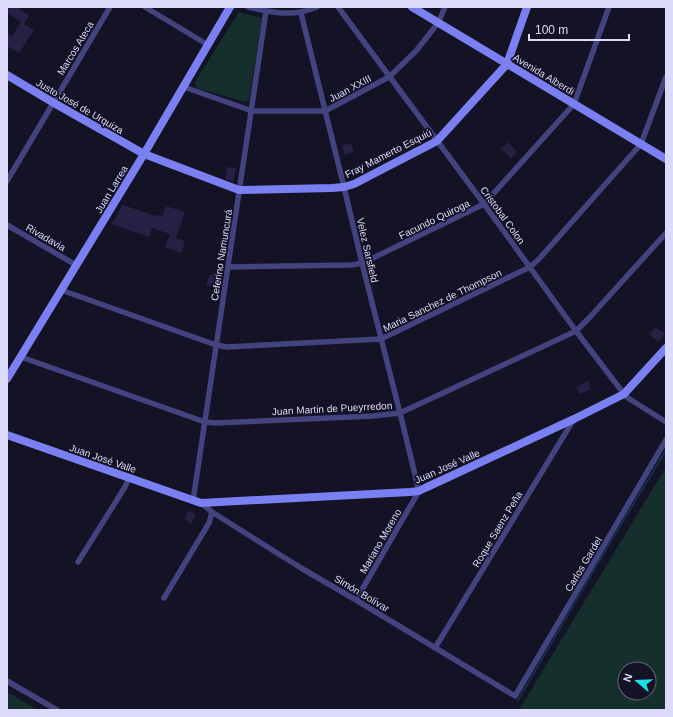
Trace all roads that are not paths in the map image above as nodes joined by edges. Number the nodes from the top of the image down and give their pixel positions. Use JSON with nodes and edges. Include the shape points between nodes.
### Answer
{"nodes":[{"id":1,"x":110,"y":7,"type":"edge"},
{"id":2,"x":145,"y":7,"type":"edge"},
{"id":3,"x":230,"y":7,"type":"edge"},
{"id":4,"x":248,"y":7,"type":"edge"},
{"id":5,"x":317,"y":7,"type":"edge"},
{"id":6,"x":338,"y":7,"type":"edge"},
{"id":7,"x":412,"y":7,"type":"edge"},
{"id":8,"x":445,"y":7,"type":"edge"},
{"id":9,"x":527,"y":7,"type":"edge"},
{"id":10,"x":609,"y":7,"type":"edge"},
{"id":11,"x":266,"y":12,"type":"junction"},
{"id":12,"x":301,"y":13,"type":"junction"},
{"id":13,"x":438,"y":23,"type":"junction"},
{"id":14,"x":208,"y":45,"type":"junction"},
{"id":15,"x":507,"y":64,"type":"junction"},
{"id":16,"x":7,"y":74,"type":"edge"},
{"id":17,"x":389,"y":77,"type":"junction"},
{"id":18,"x":666,"y":78,"type":"edge"},
{"id":19,"x":184,"y":87,"type":"junction"},
{"id":20,"x":54,"y":103,"type":"junction"},
{"id":21,"x":574,"y":104,"type":"junction"},
{"id":22,"x":252,"y":111,"type":"junction"},
{"id":23,"x":325,"y":111,"type":"junction"},
{"id":24,"x":437,"y":140,"type":"junction"},
{"id":25,"x":641,"y":144,"type":"junction"},
{"id":26,"x":144,"y":154,"type":"junction"},
{"id":27,"x":666,"y":159,"type":"edge"},
{"id":28,"x":7,"y":181,"type":"edge"},
{"id":29,"x":344,"y":187,"type":"junction"},
{"id":30,"x":240,"y":190,"type":"junction"},
{"id":31,"x":484,"y":204,"type":"junction"},
{"id":32,"x":7,"y":225,"type":"edge"},
{"id":33,"x":666,"y":233,"type":"edge"},
{"id":34,"x":362,"y":263,"type":"junction"},
{"id":35,"x":76,"y":265,"type":"junction"},
{"id":36,"x":228,"y":267,"type":"junction"},
{"id":37,"x":530,"y":267,"type":"junction"},
{"id":38,"x":61,"y":290,"type":"junction"},
{"id":39,"x":576,"y":331,"type":"junction"},
{"id":40,"x":381,"y":340,"type":"junction"},
{"id":41,"x":216,"y":346,"type":"junction"},
{"id":42,"x":666,"y":348,"type":"edge"},
{"id":43,"x":20,"y":357,"type":"junction"},
{"id":44,"x":7,"y":377,"type":"edge"},
{"id":45,"x":624,"y":394,"type":"junction"},
{"id":46,"x":400,"y":413,"type":"junction"},
{"id":47,"x":574,"y":419,"type":"junction"},
{"id":48,"x":205,"y":422,"type":"junction"},
{"id":49,"x":666,"y":422,"type":"edge"},
{"id":50,"x":7,"y":435,"type":"edge"},
{"id":51,"x":666,"y":440,"type":"edge"},
{"id":52,"x":129,"y":478,"type":"junction"},
{"id":53,"x":419,"y":491,"type":"junction"},
{"id":54,"x":197,"y":502,"type":"junction"},
{"id":55,"x":212,"y":512,"type":"junction"},
{"id":56,"x":78,"y":562,"type":"dead end"},
{"id":57,"x":164,"y":598,"type":"dead end"},
{"id":58,"x":356,"y":600,"type":"junction"},
{"id":59,"x":436,"y":648,"type":"junction"},
{"id":60,"x":7,"y":681,"type":"edge"},
{"id":61,"x":515,"y":696,"type":"joint"},
{"id":62,"x":57,"y":710,"type":"edge"}],
"edges":[{"from":1,"to":20,"type":"street","name":"Marcos Ateca"},
{"from":2,"to":14,"type":"street"},
{"from":3,"to":14,"type":"street","name":"Juan Larrea"},
{"from":4,"to":11,"type":"street"},
{"from":5,"to":12,"type":"street"},
{"from":6,"to":17,"type":"street","name":"Cristobal Colon"},
{"from":7,"to":13,"type":"street","name":"Avenida Alberdi"},
{"from":8,"to":13,"type":"street","name":"Juan XXIII"},
{"from":9,"to":15,"type":"street","name":"Fray Mamerto Esquiú"},
{"from":10,"to":21,"type":"street","name":"Facundo Quiroga"},
{"from":11,"to":12,"type":"street"},
{"from":11,"to":22,"type":"street","name":"Ceferino Namuncurá"},
{"from":12,"to":23,"type":"street","name":"Velez Sarsfield"},
{"from":13,"to":15,"type":"street","name":"Avenida Alberdi"},
{"from":13,"to":17,"type":"street","name":"Juan XXIII","via":[[416,51]]},
{"from":14,"to":19,"type":"street","name":"Juan Larrea"},
{"from":15,"to":21,"type":"street","name":"Avenida Alberdi"},
{"from":15,"to":24,"type":"street","name":"Fray Mamerto Esquiú"},
{"from":16,"to":20,"type":"street","name":"Justo José de Urquiza"},
{"from":17,"to":23,"type":"street","name":"Juan XXIII"},
{"from":17,"to":24,"type":"street","name":"Cristobal Colon"},
{"from":18,"to":25,"type":"street","name":"Maria Sanchez de Thompson"},
{"from":19,"to":22,"type":"street","name":"Juan XXIII"},
{"from":19,"to":26,"type":"street","name":"Juan Larrea"},
{"from":20,"to":26,"type":"street","name":"Justo José de Urquiza"},
{"from":20,"to":28,"type":"street","name":"Marcos Ateca"},
{"from":21,"to":25,"type":"street","name":"Avenida Alberdi"},
{"from":21,"to":31,"type":"street","name":"Facundo Quiroga"},
{"from":22,"to":23,"type":"street","name":"Juan XXIII"},
{"from":22,"to":30,"type":"street","name":"Ceferino Namuncurá"},
{"from":23,"to":29,"type":"street","name":"Velez Sarsfield"},
{"from":24,"to":29,"type":"street","name":"Fray Mamerto Esquiú"},
{"from":24,"to":31,"type":"street","name":"Cristobal Colon"},
{"from":25,"to":27,"type":"street","name":"Avenida Alberdi"},
{"from":25,"to":37,"type":"street","name":"Maria Sanchez de Thompson"},
{"from":26,"to":30,"type":"street","name":"Fray Mamerto Esquiú"},
{"from":26,"to":35,"type":"street","name":"Juan Larrea"},
{"from":29,"to":30,"type":"street","name":"Fray Mamerto Esquiú"},
{"from":29,"to":34,"type":"street","name":"Velez Sarsfield"},
{"from":30,"to":36,"type":"street","name":"Ceferino Namuncurá"},
{"from":31,"to":34,"type":"street","name":"Facundo Quiroga"},
{"from":31,"to":37,"type":"street","name":"Cristobal Colon"},
{"from":32,"to":35,"type":"street","name":"Rivadavia"},
{"from":33,"to":39,"type":"street","name":"Juan Martin de Pueyrredon"},
{"from":34,"to":36,"type":"street","name":"Facundo Quiroga"},
{"from":34,"to":40,"type":"street","name":"Velez Sarsfield"},
{"from":35,"to":38,"type":"street","name":"Juan Larrea"},
{"from":36,"to":41,"type":"street","name":"Ceferino Namuncurá"},
{"from":37,"to":39,"type":"street","name":"Cristobal Colon"},
{"from":37,"to":40,"type":"street","name":"Maria Sanchez de Thompson"},
{"from":38,"to":41,"type":"street","name":"Maria Sanchez de Thompson"},
{"from":38,"to":43,"type":"street","name":"Juan Larrea"},
{"from":39,"to":45,"type":"street","name":"Cristobal Colon"},
{"from":39,"to":46,"type":"street","name":"Juan Martin de Pueyrredon"},
{"from":40,"to":41,"type":"street","name":"Maria Sanchez de Thompson"},
{"from":40,"to":46,"type":"street","name":"Velez Sarsfield"},
{"from":41,"to":48,"type":"street","name":"Ceferino Namuncurá"},
{"from":42,"to":45,"type":"street","name":"Juan José Valle"},
{"from":43,"to":44,"type":"street","name":"Juan Larrea"},
{"from":43,"to":48,"type":"street","name":"Juan Martin de Pueyrredon"},
{"from":45,"to":47,"type":"street","name":"Juan José Valle"},
{"from":45,"to":49,"type":"street","name":"Cristobal Colon"},
{"from":46,"to":48,"type":"street","name":"Juan Martin de Pueyrredon","via":[[231,423]]},
{"from":46,"to":53,"type":"street","name":"Velez Sarsfield"},
{"from":47,"to":53,"type":"street","name":"Juan José Valle"},
{"from":47,"to":59,"type":"street","name":"Roque Saenz Peña"},
{"from":48,"to":54,"type":"street","name":"Ceferino Namuncurá"},
{"from":50,"to":52,"type":"street","name":"Juan José Valle"},
{"from":51,"to":61,"type":"street","name":"Carlos Gardel"},
{"from":52,"to":54,"type":"street","name":"Juan José Valle"},
{"from":52,"to":56,"type":"street"},
{"from":53,"to":54,"type":"street","name":"Juan José Valle"},
{"from":53,"to":58,"type":"street","name":"Mariano Moreno"},
{"from":54,"to":55,"type":"street","name":"Simón Bolívar"},
{"from":55,"to":57,"type":"street","via":[[209,523]]},
{"from":55,"to":58,"type":"street","name":"Simón Bolívar"},
{"from":58,"to":59,"type":"street","name":"Simón Bolívar"},
{"from":59,"to":61,"type":"street","name":"Simón Bolívar"},
{"from":60,"to":62,"type":"street"}]}
